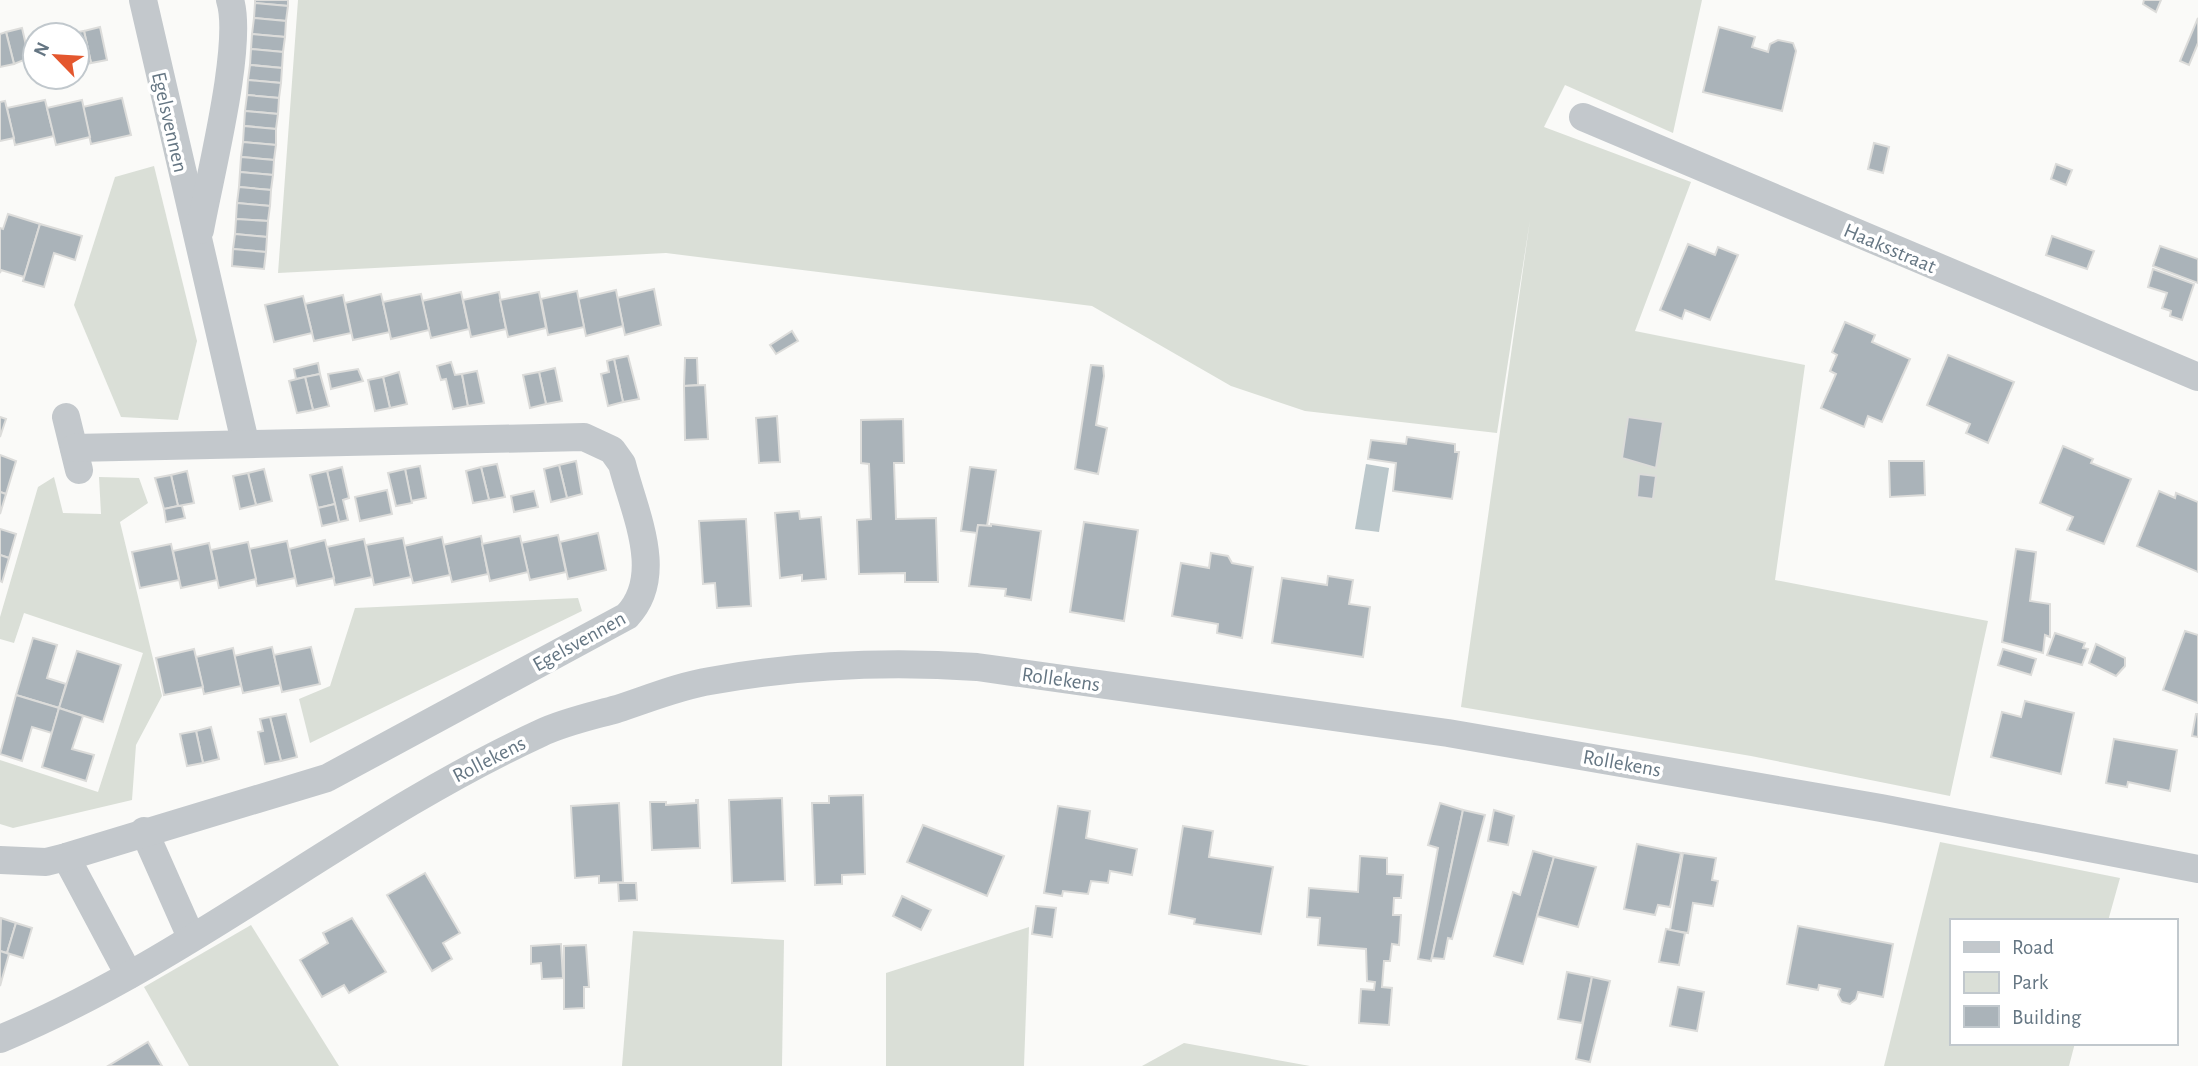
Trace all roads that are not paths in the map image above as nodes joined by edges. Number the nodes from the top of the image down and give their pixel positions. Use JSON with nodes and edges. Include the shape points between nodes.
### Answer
{"nodes":[{"id":1,"x":143,"y":0,"type":"edge"},
{"id":2,"x":229,"y":0,"type":"edge"},
{"id":3,"x":1583,"y":117,"type":"dead end"},
{"id":4,"x":197,"y":243,"type":"junction"},
{"id":5,"x":2198,"y":377,"type":"edge"},
{"id":6,"x":66,"y":417,"type":"dead end"},
{"id":7,"x":245,"y":442,"type":"junction"},
{"id":8,"x":144,"y":831,"type":"junction"},
{"id":9,"x":66,"y":857,"type":"junction"},
{"id":10,"x":0,"y":860,"type":"edge"},
{"id":11,"x":2198,"y":869,"type":"edge"},
{"id":12,"x":191,"y":937,"type":"junction"},
{"id":13,"x":129,"y":975,"type":"junction"},
{"id":14,"x":0,"y":1040,"type":"edge"}],
"edges":[{"from":1,"to":4,"type":"street","name":"Egelsvennen"},
{"from":2,"to":4,"type":"street","name":"Egelsvennen","via":[[233,11],[228,78]]},
{"from":3,"to":5,"type":"street","name":"Haaksstraat"},
{"from":4,"to":7,"type":"street","name":"Egelsvennen"},
{"from":6,"to":7,"type":"street","name":"Egelsvennen","via":[[76,459]]},
{"from":7,"to":8,"type":"street","name":"Egelsvennen","via":[[584,437],[612,450],[622,464],[648,566],[646,585],[627,616],[327,778]]},
{"from":8,"to":9,"type":"street","name":"Egelsvennen"},
{"from":8,"to":12,"type":"street"},
{"from":9,"to":10,"type":"street","name":"Egelsvennen","via":[[46,862]]},
{"from":9,"to":13,"type":"street"},
{"from":11,"to":12,"type":"street","name":"Rollekens","via":[[1448,733],[977,667],[835,664],[708,681],[543,731],[441,783]]},
{"from":12,"to":13,"type":"street","name":"Rollekens"},
{"from":13,"to":14,"type":"street","name":"Rollekens","via":[[56,1016]]}]}
